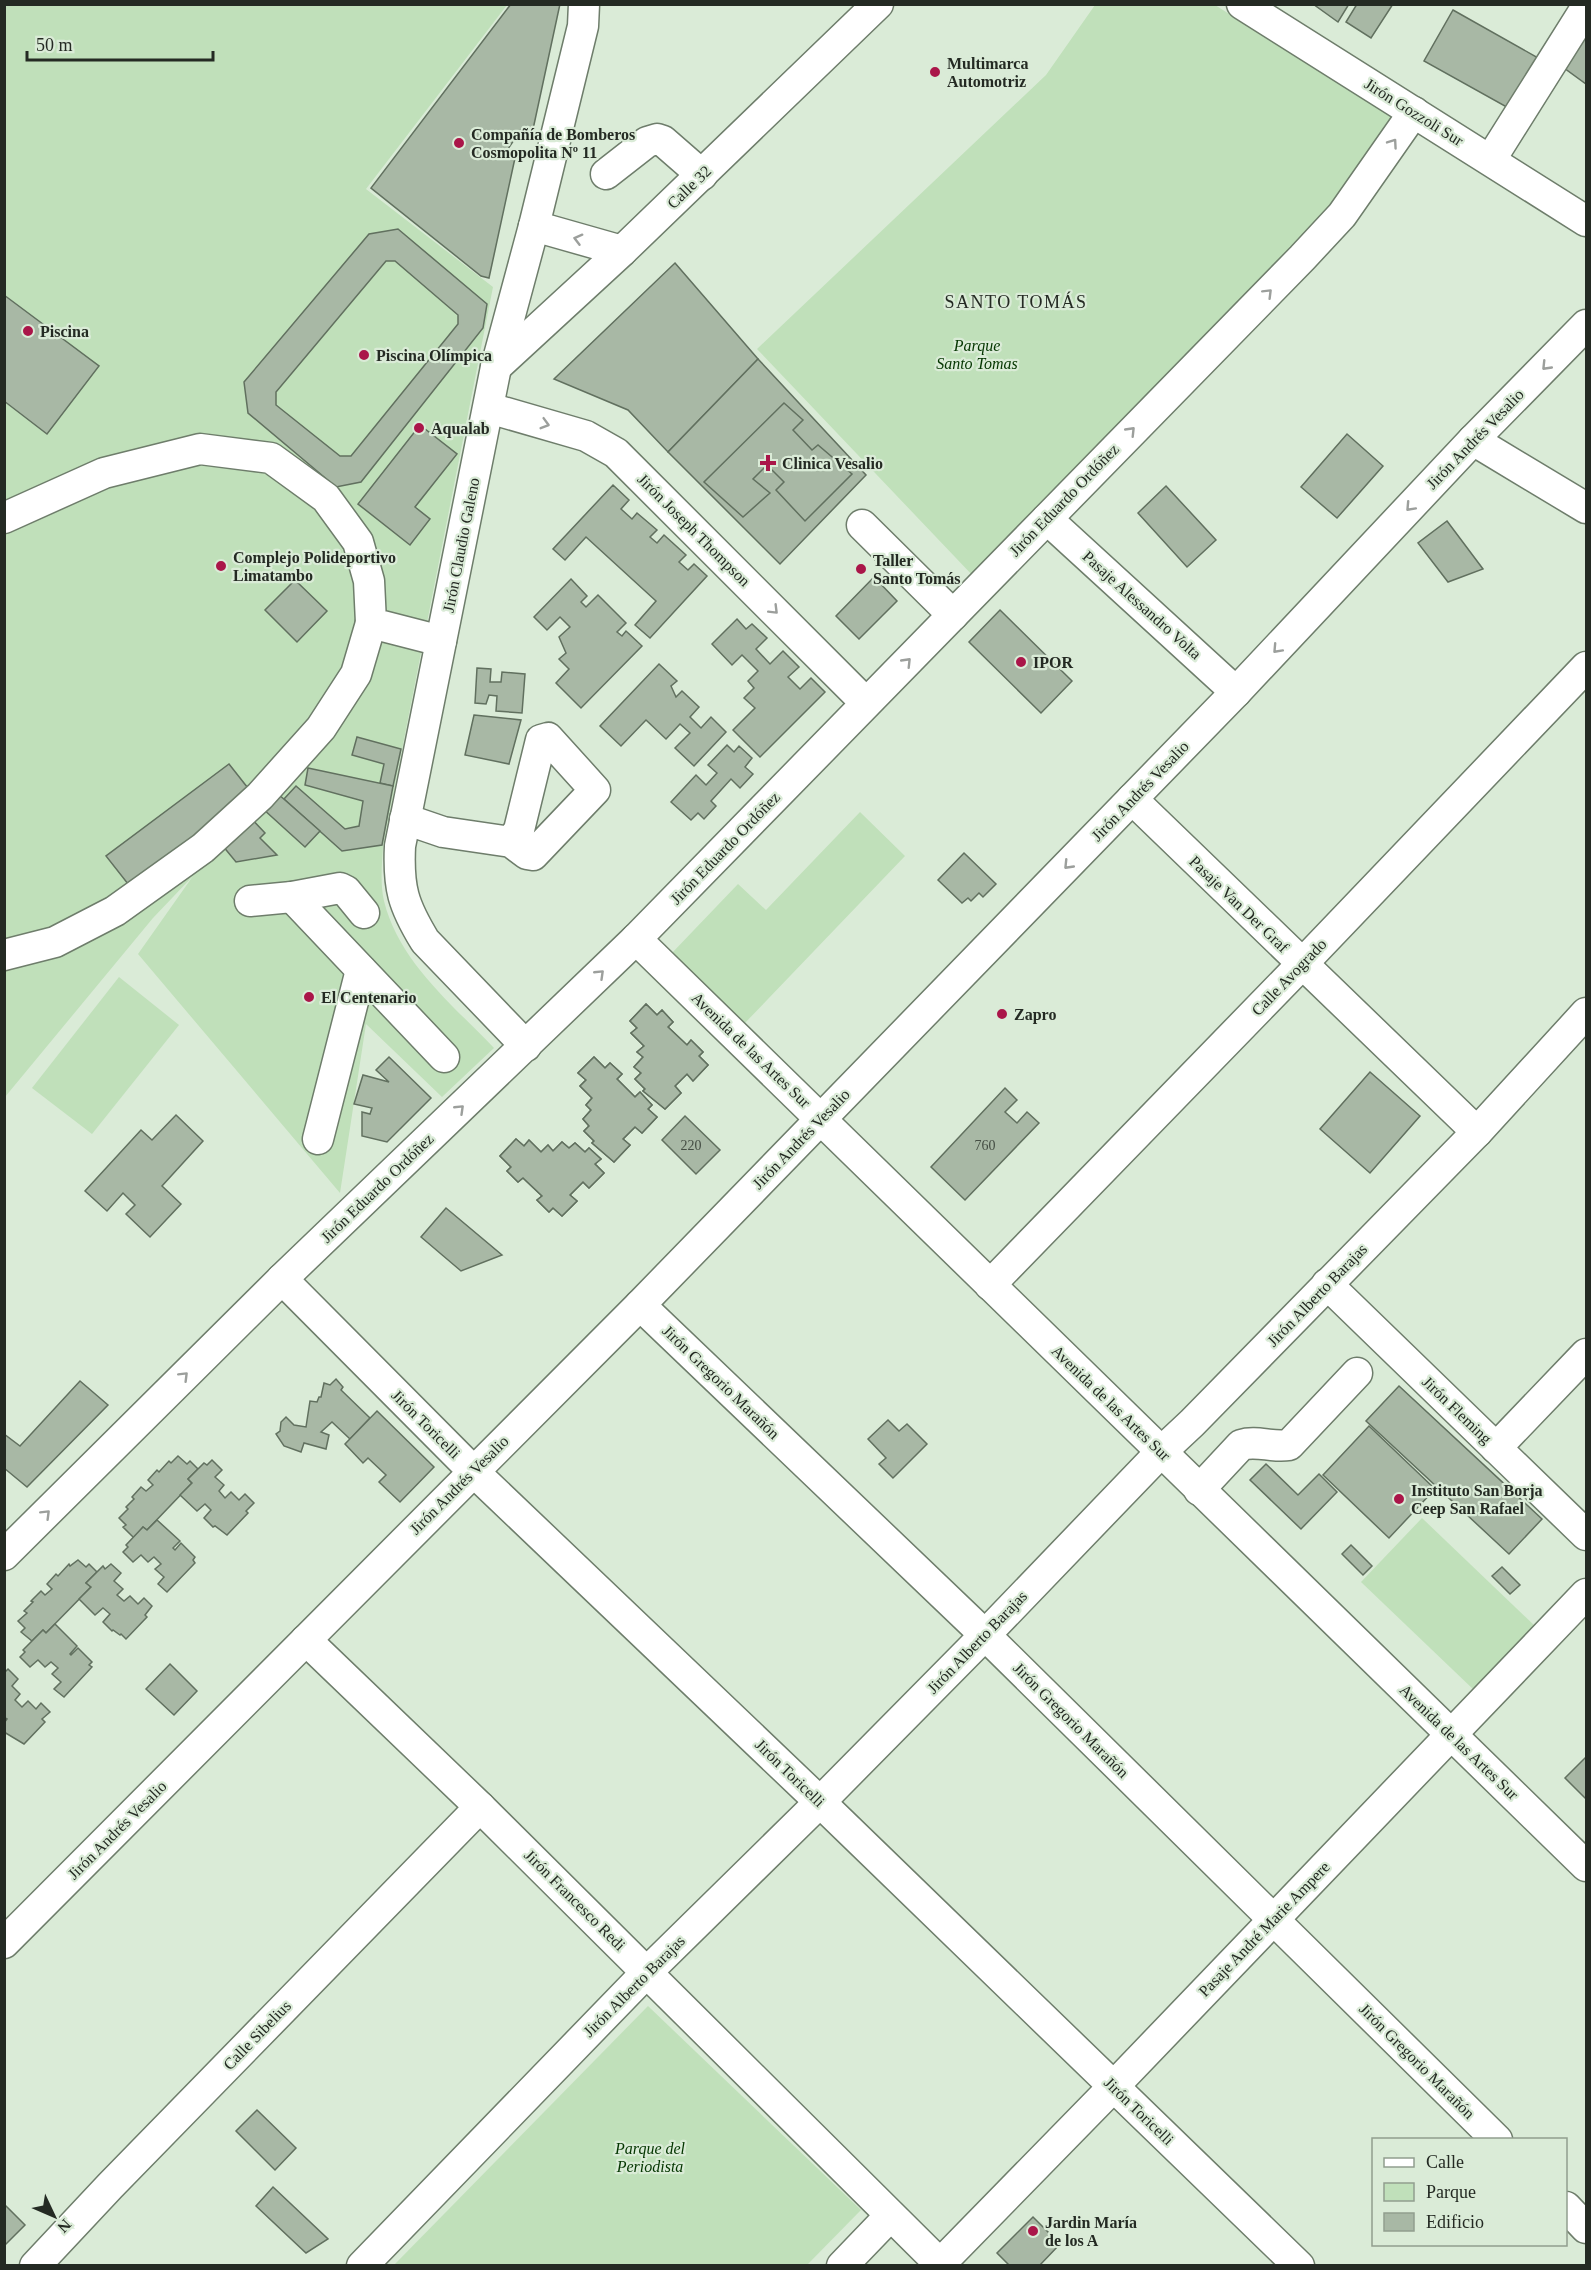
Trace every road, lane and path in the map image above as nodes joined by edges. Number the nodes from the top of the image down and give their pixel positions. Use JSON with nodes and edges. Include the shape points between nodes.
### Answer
{"nodes":[{"id":1,"x":878,"y":4,"type":"edge"},
{"id":2,"x":1242,"y":4,"type":"edge"},
{"id":3,"x":1587,"y":8,"type":"edge"},
{"id":4,"x":588,"y":12,"type":"edge"},
{"id":5,"x":1414,"y":112,"type":"junction"},
{"id":6,"x":1491,"y":159,"type":"junction"},
{"id":7,"x":606,"y":174,"type":"dead end"},
{"id":8,"x":702,"y":175,"type":"junction"},
{"id":9,"x":1587,"y":221,"type":"edge"},
{"id":10,"x":534,"y":226,"type":"junction"},
{"id":11,"x":622,"y":252,"type":"junction"},
{"id":12,"x":1587,"y":325,"type":"edge"},
{"id":13,"x":496,"y":367,"type":"junction"},
{"id":14,"x":489,"y":408,"type":"junction"},
{"id":15,"x":1473,"y":440,"type":"junction"},
{"id":16,"x":1587,"y":508,"type":"edge"},
{"id":17,"x":4,"y":518,"type":"edge"},
{"id":18,"x":1047,"y":519,"type":"junction"},
{"id":19,"x":862,"y":525,"type":"dead end"},
{"id":20,"x":953,"y":615,"type":"junction"},
{"id":21,"x":371,"y":623,"type":"junction"},
{"id":22,"x":441,"y":640,"type":"junction"},
{"id":23,"x":1587,"y":667,"type":"edge"},
{"id":24,"x":1236,"y":692,"type":"junction"},
{"id":25,"x":866,"y":703,"type":"junction"},
{"id":26,"x":1132,"y":800,"type":"junction"},
{"id":27,"x":405,"y":819,"type":"junction"},
{"id":28,"x":512,"y":842,"type":"dead end"},
{"id":29,"x":292,"y":897,"type":"junction"},
{"id":30,"x":250,"y":902,"type":"dead end"},
{"id":31,"x":405,"y":904,"type":"junction"},
{"id":32,"x":364,"y":913,"type":"junction"},
{"id":33,"x":636,"y":939,"type":"junction"},
{"id":34,"x":333,"y":941,"type":"junction"},
{"id":35,"x":4,"y":955,"type":"edge"},
{"id":36,"x":1302,"y":964,"type":"junction"},
{"id":37,"x":361,"y":970,"type":"junction"},
{"id":38,"x":1587,"y":1013,"type":"edge"},
{"id":39,"x":526,"y":1046,"type":"junction"},
{"id":40,"x":444,"y":1057,"type":"dead end"},
{"id":41,"x":821,"y":1119,"type":"junction"},
{"id":42,"x":1477,"y":1132,"type":"junction"},
{"id":43,"x":318,"y":1140,"type":"dead end"},
{"id":44,"x":282,"y":1279,"type":"junction"},
{"id":45,"x":1327,"y":1284,"type":"junction"},
{"id":46,"x":990,"y":1285,"type":"junction"},
{"id":47,"x":640,"y":1305,"type":"junction"},
{"id":48,"x":1587,"y":1354,"type":"edge"},
{"id":49,"x":1357,"y":1373,"type":"dead end"},
{"id":50,"x":1496,"y":1448,"type":"junction"},
{"id":51,"x":1161,"y":1452,"type":"junction"},
{"id":52,"x":473,"y":1471,"type":"junction"},
{"id":53,"x":1199,"y":1490,"type":"junction"},
{"id":54,"x":1587,"y":1535,"type":"edge"},
{"id":55,"x":9,"y":1543,"type":"edge"},
{"id":56,"x":1587,"y":1594,"type":"edge"},
{"id":57,"x":985,"y":1635,"type":"junction"},
{"id":58,"x":306,"y":1640,"type":"junction"},
{"id":59,"x":1451,"y":1734,"type":"junction"},
{"id":60,"x":820,"y":1802,"type":"junction"},
{"id":61,"x":480,"y":1807,"type":"junction"},
{"id":62,"x":1587,"y":1866,"type":"edge"},
{"id":63,"x":1273,"y":1919,"type":"junction"},
{"id":64,"x":4,"y":1943,"type":"edge"},
{"id":65,"x":647,"y":1972,"type":"junction"},
{"id":66,"x":1114,"y":2086,"type":"junction"},
{"id":67,"x":1496,"y":2138,"type":"edge"},
{"id":68,"x":1567,"y":2208,"type":"edge"},
{"id":69,"x":890,"y":2216,"type":"junction"},
{"id":70,"x":1587,"y":2228,"type":"edge"},
{"id":71,"x":35,"y":2265,"type":"edge"},
{"id":72,"x":362,"y":2265,"type":"edge"},
{"id":73,"x":842,"y":2265,"type":"edge"},
{"id":74,"x":941,"y":2265,"type":"edge"},
{"id":75,"x":1299,"y":2265,"type":"edge"}],
"edges":[{"from":1,"to":8,"type":"street","name":"Calle 32"},
{"from":2,"to":5,"type":"street","name":"Jirón Gozzoli Sur"},
{"from":3,"to":6,"type":"street"},
{"from":4,"to":10,"type":"street","name":"Jirón Claudio Galeno"},
{"from":5,"to":6,"type":"street","name":"Jirón Gozzoli Sur"},
{"from":18,"to":5,"type":"street","name":"Jirón Eduardo Ordóñez","one_way":true,"via":[[1342,216]]},
{"from":6,"to":9,"type":"street","name":"Jirón Gozzoli Sur"},
{"from":7,"to":8,"type":"street","via":[[647,142],[657,139]]},
{"from":8,"to":11,"type":"street","name":"Calle 32"},
{"from":11,"to":10,"type":"street","one_way":true},
{"from":10,"to":13,"type":"street","name":"Jirón Claudio Galeno"},
{"from":11,"to":13,"type":"street","name":"Calle 32"},
{"from":12,"to":15,"type":"street","name":"Jirón Andrés Vesalio","one_way":true},
{"from":13,"to":14,"type":"street","name":"Jirón Claudio Galeno"},
{"from":14,"to":22,"type":"street","name":"Jirón Claudio Galeno"},
{"from":14,"to":25,"type":"street","name":"Jirón Joseph Thompson","one_way":true,"via":[[586,435],[616,453]]},
{"from":15,"to":16,"type":"street"},
{"from":15,"to":24,"type":"street","name":"Jirón Andrés Vesalio","one_way":true},
{"from":17,"to":21,"type":"street","via":[[104,473],[200,449],[271,458],[326,498],[358,542],[369,581]]},
{"from":18,"to":20,"type":"street","name":"Jirón Eduardo Ordóñez"},
{"from":18,"to":24,"type":"street","name":"Pasaje Alessandro Volta"},
{"from":19,"to":20,"type":"street"},
{"from":25,"to":20,"type":"street","name":"Jirón Eduardo Ordóñez","one_way":true},
{"from":21,"to":22,"type":"street"},
{"from":21,"to":35,"type":"street","via":[[356,674],[321,728],[260,795],[203,848],[115,910],[55,942]]},
{"from":22,"to":27,"type":"street","name":"Jirón Claudio Galeno"},
{"from":23,"to":36,"type":"street","name":"Calle Avogrado"},
{"from":24,"to":26,"type":"street","name":"Jirón Andrés Vesalio"},
{"from":25,"to":33,"type":"street","name":"Jirón Eduardo Ordóñez"},
{"from":26,"to":36,"type":"street","name":"Pasaje Van Der Graf"},
{"from":26,"to":41,"type":"street","name":"Jirón Andrés Vesalio","one_way":true},
{"from":27,"to":28,"type":"street","via":[[443,832]]},
{"from":27,"to":31,"type":"street","name":"Jirón Claudio Galeno","via":[[398,874]]},
{"from":29,"to":30,"type":"street"},
{"from":29,"to":32,"type":"street","via":[[340,888]]},
{"from":29,"to":34,"type":"street"},
{"from":31,"to":32,"type":"street"},
{"from":31,"to":39,"type":"street","name":"Jirón Claudio Galeno","via":[[425,941]]},
{"from":32,"to":34,"type":"street"},
{"from":39,"to":33,"type":"street","name":"Jirón Eduardo Ordóñez","one_way":true},
{"from":33,"to":41,"type":"street","name":"Avenida de las Artes Sur"},
{"from":34,"to":37,"type":"street"},
{"from":36,"to":42,"type":"street","name":"Pasaje Van Der Graf"},
{"from":36,"to":46,"type":"street","name":"Calle Avogrado"},
{"from":37,"to":40,"type":"street"},
{"from":37,"to":43,"type":"street"},
{"from":38,"to":42,"type":"street","name":"Jirón Alberto Barajas"},
{"from":44,"to":39,"type":"street","name":"Jirón Eduardo Ordóñez","one_way":true},
{"from":41,"to":46,"type":"street","name":"Avenida de las Artes Sur"},
{"from":41,"to":47,"type":"street","name":"Jirón Andrés Vesalio"},
{"from":42,"to":45,"type":"street","name":"Jirón Alberto Barajas"},
{"from":44,"to":52,"type":"street","name":"Jirón Toricelli"},
{"from":55,"to":44,"type":"street","name":"Jirón Eduardo Ordóñez","one_way":true},
{"from":45,"to":50,"type":"street","name":"Jirón Fleming"},
{"from":45,"to":51,"type":"street","name":"Jirón Alberto Barajas"},
{"from":46,"to":51,"type":"street","name":"Avenida de las Artes Sur"},
{"from":47,"to":52,"type":"street","name":"Jirón Andrés Vesalio"},
{"from":47,"to":57,"type":"street","name":"Jirón Gregorio Marañón"},
{"from":48,"to":50,"type":"street"},
{"from":49,"to":53,"type":"street","via":[[1289,1445],[1241,1445]]},
{"from":50,"to":54,"type":"street","name":"Jirón Fleming"},
{"from":51,"to":53,"type":"street","name":"Avenida de las Artes Sur"},
{"from":51,"to":57,"type":"street","name":"Jirón Alberto Barajas"},
{"from":52,"to":58,"type":"street","name":"Jirón Andrés Vesalio"},
{"from":52,"to":60,"type":"street","name":"Jirón Toricelli"},
{"from":53,"to":59,"type":"street","name":"Avenida de las Artes Sur"},
{"from":56,"to":59,"type":"street","name":"Pasaje André Marie Ampere"},
{"from":57,"to":60,"type":"street","name":"Jirón Alberto Barajas"},
{"from":57,"to":63,"type":"street","name":"Jirón Gregorio Marañón"},
{"from":58,"to":61,"type":"street","name":"Jirón Francesco Redi"},
{"from":58,"to":64,"type":"street","name":"Jirón Andrés Vesalio"},
{"from":59,"to":62,"type":"street","name":"Avenida de las Artes Sur"},
{"from":59,"to":63,"type":"street","name":"Pasaje André Marie Ampere"},
{"from":60,"to":65,"type":"street","name":"Jirón Alberto Barajas"},
{"from":60,"to":66,"type":"street","name":"Jirón Toricelli"},
{"from":61,"to":65,"type":"street","name":"Jirón Francesco Redi"},
{"from":61,"to":71,"type":"street","name":"Calle Sibelius"},
{"from":63,"to":66,"type":"street","name":"Pasaje André Marie Ampere"},
{"from":63,"to":67,"type":"street","name":"Jirón Gregorio Marañón"},
{"from":65,"to":69,"type":"street","name":"Jirón Francesco Redi"},
{"from":65,"to":72,"type":"street","name":"Jirón Alberto Barajas"},
{"from":66,"to":74,"type":"street","name":"Pasaje André Marie Ampere"},
{"from":66,"to":75,"type":"street","name":"Jirón Toricelli"},
{"from":68,"to":70,"type":"street"},
{"from":69,"to":73,"type":"street"},
{"from":69,"to":74,"type":"street","name":"Jirón Francesco Redi"}]}
